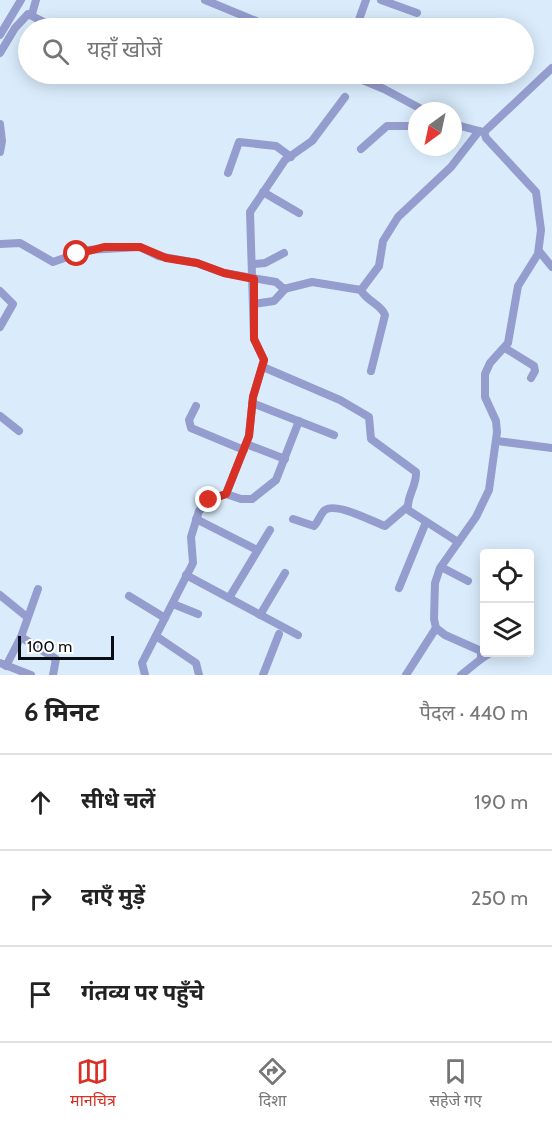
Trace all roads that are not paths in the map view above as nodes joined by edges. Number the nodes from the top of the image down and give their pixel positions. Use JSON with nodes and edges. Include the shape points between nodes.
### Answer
{"nodes":[{"id":1,"x":21,"y":0,"type":"edge"},
{"id":2,"x":36,"y":0,"type":"edge"},
{"id":3,"x":205,"y":0,"type":"edge"},
{"id":4,"x":381,"y":0,"type":"edge"},
{"id":5,"x":364,"y":1,"type":"edge"},
{"id":6,"x":417,"y":13,"type":"dead end"},
{"id":7,"x":32,"y":14,"type":"junction"},
{"id":8,"x":23,"y":18,"type":"edge"},
{"id":9,"x":39,"y":18,"type":"edge"},
{"id":10,"x":249,"y":18,"type":"edge"},
{"id":11,"x":359,"y":18,"type":"edge"},
{"id":12,"x":18,"y":25,"type":"edge"},
{"id":13,"x":0,"y":35,"type":"edge"},
{"id":14,"x":0,"y":53,"type":"edge"},
{"id":15,"x":552,"y":68,"type":"edge"},
{"id":16,"x":372,"y":84,"type":"edge"},
{"id":17,"x":534,"y":84,"type":"edge"},
{"id":18,"x":534,"y":84,"type":"edge"},
{"id":19,"x":345,"y":97,"type":"dead end"},
{"id":20,"x":408,"y":102,"type":"edge"},
{"id":21,"x":0,"y":124,"type":"edge"},
{"id":22,"x":408,"y":126,"type":"edge"},
{"id":23,"x":462,"y":126,"type":"edge"},
{"id":24,"x":481,"y":131,"type":"junction"},
{"id":25,"x":361,"y":149,"type":"dead end"},
{"id":26,"x":0,"y":152,"type":"edge"},
{"id":27,"x":291,"y":157,"type":"junction"},
{"id":28,"x":228,"y":174,"type":"dead end"},
{"id":29,"x":263,"y":192,"type":"junction"},
{"id":30,"x":299,"y":213,"type":"dead end"},
{"id":31,"x":0,"y":244,"type":"edge"},
{"id":32,"x":539,"y":251,"type":"junction"},
{"id":33,"x":284,"y":253,"type":"dead end"},
{"id":34,"x":254,"y":264,"type":"junction"},
{"id":35,"x":552,"y":267,"type":"edge"},
{"id":36,"x":254,"y":279,"type":"junction"},
{"id":37,"x":285,"y":289,"type":"junction"},
{"id":38,"x":361,"y":290,"type":"junction"},
{"id":39,"x":0,"y":291,"type":"edge"},
{"id":40,"x":253,"y":304,"type":"junction"},
{"id":41,"x":0,"y":327,"type":"edge"},
{"id":42,"x":505,"y":348,"type":"junction"},
{"id":43,"x":262,"y":367,"type":"junction"},
{"id":44,"x":371,"y":371,"type":"dead end"},
{"id":45,"x":531,"y":378,"type":"dead end"},
{"id":46,"x":252,"y":403,"type":"junction"},
{"id":47,"x":196,"y":406,"type":"dead end"},
{"id":48,"x":0,"y":416,"type":"edge"},
{"id":49,"x":298,"y":421,"type":"junction"},
{"id":50,"x":19,"y":431,"type":"dead end"},
{"id":51,"x":334,"y":435,"type":"dead end"},
{"id":52,"x":497,"y":441,"type":"junction"},
{"id":53,"x":245,"y":447,"type":"junction"},
{"id":54,"x":552,"y":448,"type":"edge"},
{"id":55,"x":285,"y":459,"type":"junction"},
{"id":56,"x":226,"y":494,"type":"junction"},
{"id":57,"x":407,"y":507,"type":"junction"},
{"id":58,"x":196,"y":519,"type":"junction"},
{"id":59,"x":293,"y":519,"type":"dead end"},
{"id":60,"x":426,"y":522,"type":"junction"},
{"id":61,"x":270,"y":530,"type":"dead end"},
{"id":62,"x":459,"y":542,"type":"junction"},
{"id":63,"x":257,"y":550,"type":"junction"},
{"id":64,"x":441,"y":567,"type":"junction"},
{"id":65,"x":285,"y":573,"type":"dead end"},
{"id":66,"x":186,"y":575,"type":"junction"},
{"id":67,"x":468,"y":581,"type":"dead end"},
{"id":68,"x":399,"y":588,"type":"dead end"},
{"id":69,"x":38,"y":589,"type":"dead end"},
{"id":70,"x":0,"y":595,"type":"edge"},
{"id":71,"x":129,"y":596,"type":"dead end"},
{"id":72,"x":229,"y":598,"type":"junction"},
{"id":73,"x":173,"y":604,"type":"junction"},
{"id":74,"x":198,"y":614,"type":"dead end"},
{"id":75,"x":260,"y":615,"type":"junction"},
{"id":76,"x":27,"y":617,"type":"junction"},
{"id":77,"x":165,"y":618,"type":"junction"},
{"id":78,"x":436,"y":628,"type":"junction"},
{"id":79,"x":279,"y":634,"type":"dead end"},
{"id":80,"x":298,"y":635,"type":"dead end"},
{"id":81,"x":156,"y":636,"type":"junction"},
{"id":82,"x":21,"y":638,"type":"junction"},
{"id":83,"x":484,"y":657,"type":"edge"},
{"id":84,"x":481,"y":659,"type":"junction"},
{"id":85,"x":3,"y":665,"type":"edge"},
{"id":86,"x":31,"y":675,"type":"edge"},
{"id":87,"x":53,"y":675,"type":"edge"},
{"id":88,"x":145,"y":675,"type":"edge"},
{"id":89,"x":199,"y":675,"type":"edge"},
{"id":90,"x":263,"y":675,"type":"edge"},
{"id":91,"x":406,"y":675,"type":"edge"},
{"id":92,"x":461,"y":675,"type":"edge"}],
"edges":[{"from":1,"to":13,"type":"street"},
{"from":2,"to":7,"type":"street"},
{"from":3,"to":10,"type":"street"},
{"from":4,"to":6,"type":"street"},
{"from":5,"to":11,"type":"street"},
{"from":7,"to":8,"type":"street"},
{"from":7,"to":9,"type":"street"},
{"from":12,"to":14,"type":"street"},
{"from":15,"to":18,"type":"street"},
{"from":16,"to":20,"type":"street"},
{"from":17,"to":24,"type":"street"},
{"from":19,"to":27,"type":"street","via":[[316,137]]},
{"from":21,"to":26,"type":"street"},
{"from":22,"to":25,"type":"street","via":[[387,126]]},
{"from":23,"to":24,"type":"street"},
{"from":24,"to":32,"type":"street","via":[[536,192],[541,230]]},
{"from":24,"to":38,"type":"street","via":[[451,167],[398,217],[383,241],[379,266]]},
{"from":27,"to":28,"type":"street","via":[[276,146],[239,142]]},
{"from":27,"to":29,"type":"street"},
{"from":29,"to":30,"type":"street"},
{"from":29,"to":34,"type":"street","via":[[249,221]]},
{"from":31,"to":36,"type":"street","via":[[20,243],[52,262],[87,250],[140,247],[166,258]]},
{"from":32,"to":35,"type":"street"},
{"from":32,"to":42,"type":"street","via":[[518,286]]},
{"from":33,"to":34,"type":"street"},
{"from":34,"to":36,"type":"street"},
{"from":36,"to":37,"type":"street","via":[[276,282]]},
{"from":36,"to":40,"type":"street"},
{"from":37,"to":38,"type":"street","via":[[312,282]]},
{"from":37,"to":40,"type":"street","via":[[274,302]]},
{"from":38,"to":44,"type":"street","via":[[385,315]]},
{"from":39,"to":41,"type":"street","via":[[13,304]]},
{"from":40,"to":43,"type":"street","via":[[254,339],[263,355]]},
{"from":42,"to":45,"type":"street","via":[[534,366]]},
{"from":42,"to":52,"type":"street","via":[[490,363],[483,383],[496,421]]},
{"from":43,"to":46,"type":"street"},
{"from":43,"to":57,"type":"street","via":[[340,400],[369,417],[371,439],[416,472]]},
{"from":46,"to":49,"type":"street"},
{"from":46,"to":53,"type":"street"},
{"from":47,"to":53,"type":"street","via":[[189,420],[191,428]]},
{"from":48,"to":50,"type":"street"},
{"from":49,"to":51,"type":"street"},
{"from":49,"to":55,"type":"street"},
{"from":52,"to":54,"type":"street"},
{"from":52,"to":62,"type":"street","via":[[489,490],[477,517]]},
{"from":53,"to":55,"type":"street"},
{"from":53,"to":56,"type":"street"},
{"from":55,"to":56,"type":"street","via":[[276,480],[252,499]]},
{"from":56,"to":58,"type":"street","via":[[202,505]]},
{"from":57,"to":59,"type":"street","via":[[385,526],[356,513],[329,509],[314,526]]},
{"from":57,"to":60,"type":"street"},
{"from":58,"to":63,"type":"street"},
{"from":58,"to":66,"type":"street","via":[[190,544],[193,563]]},
{"from":60,"to":62,"type":"street"},
{"from":60,"to":68,"type":"street"},
{"from":61,"to":63,"type":"street"},
{"from":62,"to":64,"type":"street"},
{"from":63,"to":72,"type":"street"},
{"from":64,"to":67,"type":"street"},
{"from":64,"to":78,"type":"street","via":[[435,590]]},
{"from":65,"to":75,"type":"street"},
{"from":66,"to":72,"type":"street"},
{"from":66,"to":73,"type":"street"},
{"from":69,"to":76,"type":"street"},
{"from":70,"to":76,"type":"street"},
{"from":71,"to":77,"type":"street"},
{"from":72,"to":75,"type":"street"},
{"from":73,"to":74,"type":"street"},
{"from":73,"to":77,"type":"street"},
{"from":75,"to":80,"type":"street"},
{"from":76,"to":82,"type":"street"},
{"from":77,"to":81,"type":"street"},
{"from":78,"to":84,"type":"street","via":[[481,651]]},
{"from":78,"to":91,"type":"street"},
{"from":79,"to":90,"type":"street"},
{"from":81,"to":88,"type":"street","via":[[142,663]]},
{"from":81,"to":89,"type":"street","via":[[196,663]]},
{"from":82,"to":85,"type":"street"},
{"from":82,"to":87,"type":"street","via":[[56,659]]},
{"from":83,"to":84,"type":"street"},
{"from":84,"to":92,"type":"street"},
{"from":85,"to":86,"type":"street"}]}
